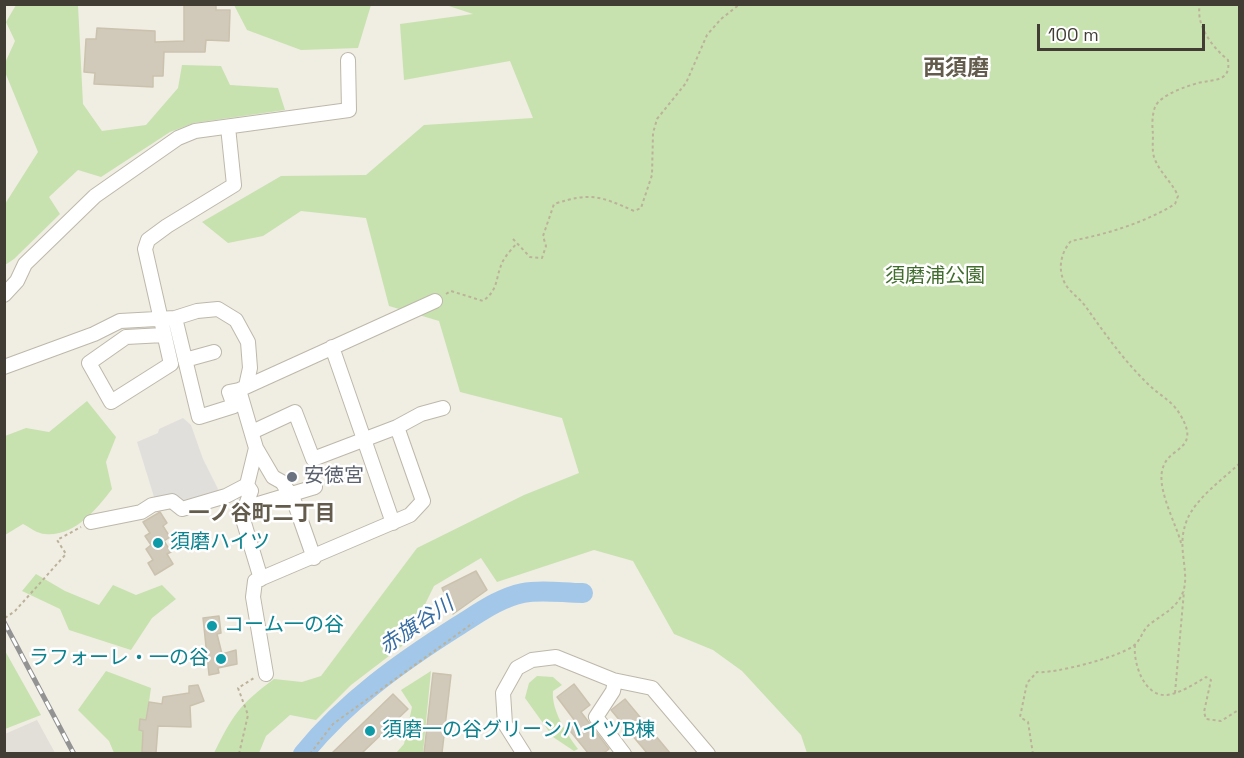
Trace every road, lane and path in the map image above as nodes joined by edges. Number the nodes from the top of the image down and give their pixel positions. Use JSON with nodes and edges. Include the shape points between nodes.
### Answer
{"nodes":[{"id":1,"x":740,"y":4,"type":"edge"},
{"id":2,"x":1200,"y":4,"type":"edge"},
{"id":3,"x":348,"y":60,"type":"dead end"},
{"id":4,"x":228,"y":127,"type":"junction"},
{"id":5,"x":513,"y":239,"type":"dead end"},
{"id":6,"x":517,"y":243,"type":"junction"},
{"id":7,"x":4,"y":296,"type":"edge"},
{"id":8,"x":435,"y":301,"type":"joint"},
{"id":9,"x":175,"y":318,"type":"junction"},
{"id":10,"x":160,"y":319,"type":"junction"},
{"id":11,"x":164,"y":335,"type":"junction"},
{"id":12,"x":332,"y":347,"type":"junction"},
{"id":13,"x":214,"y":352,"type":"dead end"},
{"id":14,"x":185,"y":360,"type":"junction"},
{"id":15,"x":4,"y":367,"type":"edge"},
{"id":16,"x":242,"y":388,"type":"junction"},
{"id":17,"x":443,"y":408,"type":"dead end"},
{"id":18,"x":397,"y":427,"type":"junction"},
{"id":19,"x":252,"y":432,"type":"junction"},
{"id":20,"x":366,"y":439,"type":"junction"},
{"id":21,"x":256,"y":448,"type":"junction"},
{"id":22,"x":1239,"y":463,"type":"edge"},
{"id":23,"x":273,"y":477,"type":"junction"},
{"id":24,"x":315,"y":487,"type":"dead end"},
{"id":25,"x":249,"y":488,"type":"junction"},
{"id":26,"x":292,"y":498,"type":"junction"},
{"id":27,"x":245,"y":508,"type":"junction"},
{"id":28,"x":92,"y":522,"type":"joint"},
{"id":29,"x":393,"y":522,"type":"junction"},
{"id":30,"x":1181,"y":543,"type":"junction"},
{"id":31,"x":314,"y":558,"type":"junction"},
{"id":32,"x":261,"y":579,"type":"junction"},
{"id":33,"x":1184,"y":588,"type":"junction"},
{"id":34,"x":5,"y":618,"type":"edge"},
{"id":35,"x":473,"y":623,"type":"dead end"},
{"id":36,"x":1135,"y":645,"type":"junction"},
{"id":37,"x":266,"y":674,"type":"joint"},
{"id":38,"x":615,"y":681,"type":"junction"},
{"id":39,"x":1175,"y":693,"type":"junction"},
{"id":40,"x":1239,"y":709,"type":"edge"},
{"id":41,"x":239,"y":753,"type":"edge"},
{"id":42,"x":310,"y":753,"type":"edge"},
{"id":43,"x":524,"y":753,"type":"edge"},
{"id":44,"x":624,"y":753,"type":"edge"},
{"id":45,"x":708,"y":753,"type":"edge"},
{"id":46,"x":1033,"y":753,"type":"edge"}],
"edges":[{"from":1,"to":6,"type":"path","via":[[707,35],[686,83],[657,119],[652,175],[641,208],[634,212],[615,201],[582,195],[554,204],[543,236],[546,246],[542,258],[530,257]]},
{"from":2,"to":30,"type":"path","via":[[1201,22],[1214,49],[1228,60],[1229,69],[1220,80],[1197,83],[1160,100],[1155,107],[1154,156],[1174,185],[1178,196],[1175,204],[1100,236],[1071,241],[1061,262],[1062,278],[1095,322],[1150,387],[1164,395],[1181,416],[1187,431],[1185,444],[1163,465],[1162,478],[1166,504],[1177,523]]},
{"from":3,"to":4,"type":"street","via":[[349,110]]},
{"from":4,"to":7,"type":"street","via":[[195,131],[178,138],[94,196],[25,264]]},
{"from":4,"to":10,"type":"street","via":[[234,185],[148,240],[145,249]]},
{"from":5,"to":6,"type":"path"},
{"from":6,"to":8,"type":"path","via":[[502,261],[498,284],[483,301],[451,291]]},
{"from":8,"to":12,"type":"street"},
{"from":9,"to":10,"type":"street"},
{"from":9,"to":14,"type":"street"},
{"from":9,"to":16,"type":"street","via":[[218,309],[236,320],[248,342],[250,368]]},
{"from":10,"to":11,"type":"street"},
{"from":10,"to":15,"type":"street","via":[[120,321]]},
{"from":11,"to":11,"type":"street","via":[[171,364],[111,402],[88,363],[126,337]]},
{"from":12,"to":16,"type":"street"},
{"from":12,"to":20,"type":"street"},
{"from":13,"to":14,"type":"street"},
{"from":14,"to":16,"type":"street","via":[[199,417],[234,406],[229,392]]},
{"from":16,"to":19,"type":"street"},
{"from":17,"to":18,"type":"street"},
{"from":18,"to":20,"type":"street"},
{"from":18,"to":29,"type":"street","via":[[423,501],[410,514]]},
{"from":19,"to":20,"type":"street","via":[[295,412],[313,459]]},
{"from":19,"to":21,"type":"street"},
{"from":20,"to":29,"type":"street"},
{"from":21,"to":23,"type":"street"},
{"from":21,"to":25,"type":"street"},
{"from":22,"to":30,"type":"path","via":[[1193,508]]},
{"from":23,"to":25,"type":"street"},
{"from":23,"to":26,"type":"street","via":[[282,482]]},
{"from":24,"to":26,"type":"street"},
{"from":25,"to":27,"type":"street"},
{"from":25,"to":28,"type":"street","via":[[182,508],[172,501]]},
{"from":26,"to":27,"type":"street"},
{"from":26,"to":31,"type":"street"},
{"from":27,"to":32,"type":"street","via":[[242,516]]},
{"from":28,"to":34,"type":"path","via":[[57,540],[66,554]]},
{"from":29,"to":31,"type":"street"},
{"from":30,"to":33,"type":"path"},
{"from":31,"to":32,"type":"street"},
{"from":32,"to":37,"type":"street","via":[[255,582],[253,597]]},
{"from":33,"to":36,"type":"path","via":[[1172,609],[1147,626]]},
{"from":33,"to":39,"type":"path"},
{"from":35,"to":42,"type":"path","via":[[333,724]]},
{"from":36,"to":39,"type":"path","via":[[1138,669],[1145,682],[1164,695]]},
{"from":36,"to":46,"type":"path","via":[[1118,655],[1049,674],[1037,672],[1026,683],[1020,717],[1029,722]]},
{"from":37,"to":41,"type":"path","via":[[238,688],[248,715]]},
{"from":38,"to":43,"type":"street","via":[[556,657],[532,660],[517,668],[507,683],[502,706],[505,724]]},
{"from":38,"to":44,"type":"street","via":[[596,717]]},
{"from":38,"to":45,"type":"street","via":[[652,688]]},
{"from":39,"to":40,"type":"path","via":[[1206,678],[1211,680],[1206,719],[1221,721]]}]}
